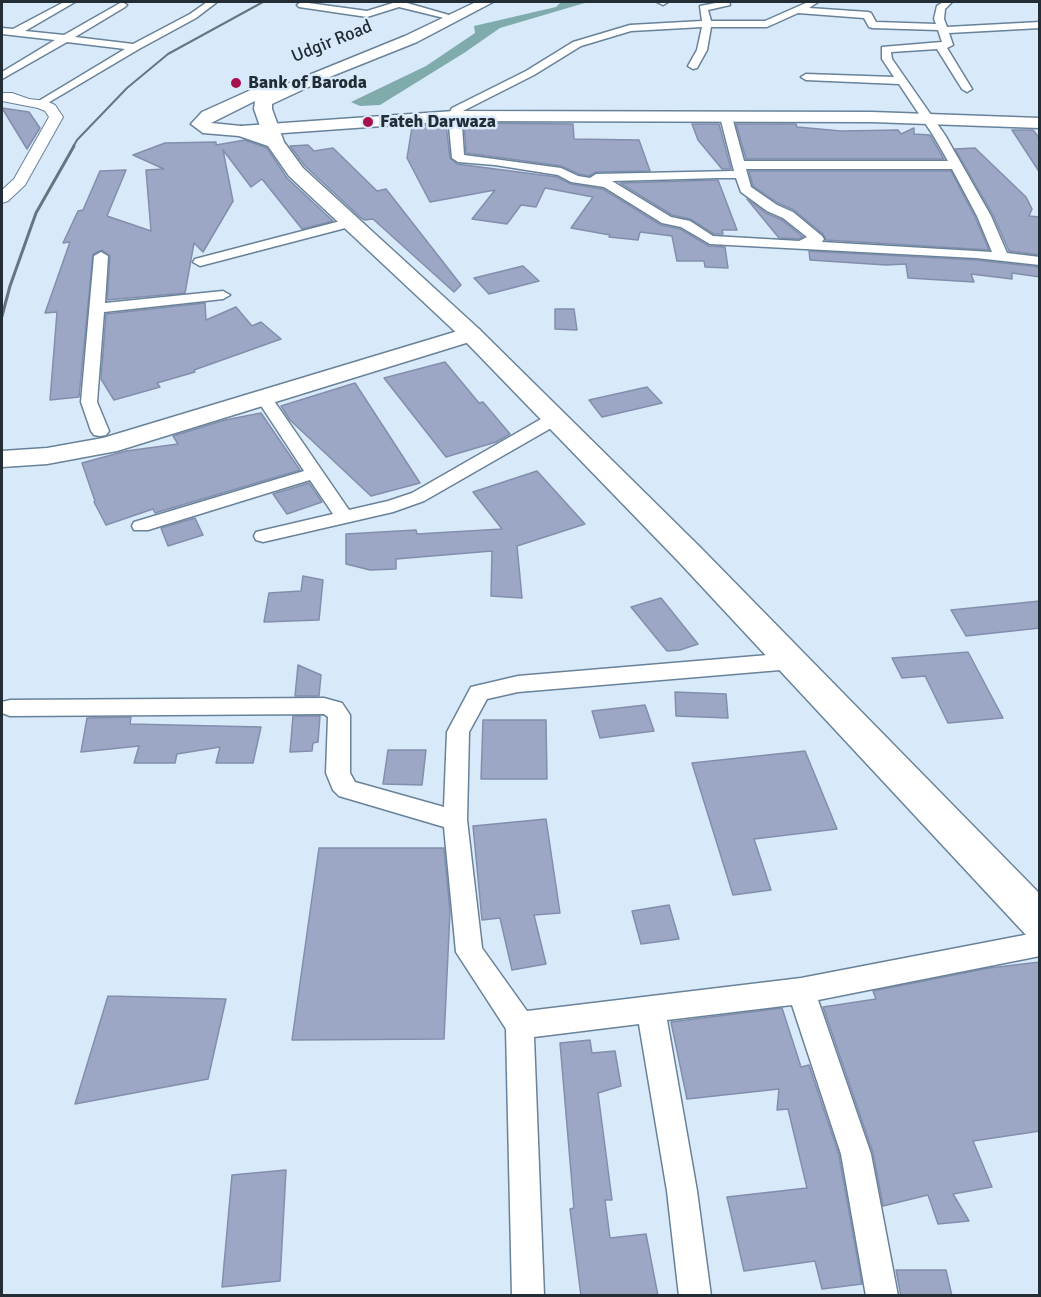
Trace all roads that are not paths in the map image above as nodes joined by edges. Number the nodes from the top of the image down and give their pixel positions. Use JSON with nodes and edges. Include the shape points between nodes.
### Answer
{"nodes":[{"id":1,"x":52,"y":2,"type":"edge"},
{"id":2,"x":212,"y":2,"type":"edge"},
{"id":3,"x":307,"y":2,"type":"edge"},
{"id":4,"x":342,"y":2,"type":"edge"},
{"id":5,"x":471,"y":2,"type":"edge"},
{"id":6,"x":486,"y":2,"type":"edge"},
{"id":7,"x":725,"y":2,"type":"edge"},
{"id":8,"x":814,"y":2,"type":"edge"},
{"id":9,"x":948,"y":2,"type":"edge"},
{"id":10,"x":400,"y":3,"type":"edge"},
{"id":11,"x":66,"y":4,"type":"edge"},
{"id":12,"x":122,"y":5,"type":"dead end"},
{"id":13,"x":327,"y":9,"type":"junction"},
{"id":14,"x":795,"y":10,"type":"junction"},
{"id":15,"x":444,"y":15,"type":"junction"},
{"id":16,"x":707,"y":24,"type":"junction"},
{"id":17,"x":1040,"y":25,"type":"edge"},
{"id":18,"x":943,"y":28,"type":"junction"},
{"id":19,"x":2,"y":32,"type":"edge"},
{"id":20,"x":15,"y":33,"type":"junction"},
{"id":21,"x":66,"y":37,"type":"junction"},
{"id":22,"x":879,"y":37,"type":"junction"},
{"id":23,"x":940,"y":45,"type":"junction"},
{"id":24,"x":135,"y":47,"type":"junction"},
{"id":25,"x":693,"y":66,"type":"dead end"},
{"id":26,"x":2,"y":76,"type":"edge"},
{"id":27,"x":806,"y":77,"type":"dead end"},
{"id":28,"x":902,"y":81,"type":"junction"},
{"id":29,"x":967,"y":90,"type":"dead end"},
{"id":30,"x":2,"y":97,"type":"edge"},
{"id":31,"x":34,"y":103,"type":"junction"},
{"id":32,"x":2,"y":105,"type":"edge"},
{"id":33,"x":454,"y":116,"type":"junction"},
{"id":34,"x":726,"y":117,"type":"junction"},
{"id":35,"x":930,"y":121,"type":"junction"},
{"id":36,"x":1040,"y":123,"type":"edge"},
{"id":37,"x":273,"y":136,"type":"junction"},
{"id":38,"x":954,"y":165,"type":"junction"},
{"id":39,"x":742,"y":170,"type":"junction"},
{"id":40,"x":575,"y":179,"type":"junction"},
{"id":41,"x":2,"y":198,"type":"edge"},
{"id":42,"x":352,"y":222,"type":"junction"},
{"id":43,"x":793,"y":244,"type":"junction"},
{"id":44,"x":1040,"y":249,"type":"edge"},
{"id":45,"x":101,"y":256,"type":"dead end"},
{"id":46,"x":1001,"y":256,"type":"junction"},
{"id":47,"x":1022,"y":259,"type":"junction"},
{"id":48,"x":1040,"y":261,"type":"edge"},
{"id":49,"x":200,"y":262,"type":"dead end"},
{"id":50,"x":223,"y":295,"type":"dead end"},
{"id":51,"x":97,"y":308,"type":"junction"},
{"id":52,"x":464,"y":328,"type":"junction"},
{"id":53,"x":264,"y":398,"type":"junction"},
{"id":54,"x":554,"y":419,"type":"junction"},
{"id":55,"x":100,"y":431,"type":"junction"},
{"id":56,"x":2,"y":446,"type":"edge"},
{"id":57,"x":2,"y":459,"type":"edge"},
{"id":58,"x":315,"y":473,"type":"junction"},
{"id":59,"x":344,"y":517,"type":"junction"},
{"id":60,"x":141,"y":526,"type":"dead end"},
{"id":61,"x":264,"y":536,"type":"dead end"},
{"id":62,"x":792,"y":661,"type":"junction"},
{"id":63,"x":10,"y":708,"type":"dead end"},
{"id":64,"x":454,"y":820,"type":"junction"},
{"id":65,"x":1026,"y":892,"type":"edge"},
{"id":66,"x":1040,"y":922,"type":"edge"},
{"id":67,"x":1040,"y":944,"type":"edge"},
{"id":68,"x":801,"y":992,"type":"junction"},
{"id":69,"x":651,"y":1010,"type":"junction"},
{"id":70,"x":520,"y":1025,"type":"junction"},
{"id":71,"x":528,"y":1296,"type":"edge"},
{"id":72,"x":695,"y":1296,"type":"edge"},
{"id":73,"x":882,"y":1296,"type":"edge"}],
"edges":[{"from":1,"to":11,"type":"street"},
{"from":2,"to":24,"type":"street"},
{"from":3,"to":13,"type":"street","via":[[302,5]]},
{"from":4,"to":13,"type":"street"},
{"from":5,"to":15,"type":"main road","name":"Udgir Road"},
{"from":6,"to":37,"type":"main road","name":"Udgir Road","via":[[411,39],[269,97],[262,105]]},
{"from":7,"to":16,"type":"street","via":[[703,8]]},
{"from":8,"to":14,"type":"street"},
{"from":9,"to":18,"type":"street","via":[[940,8]]},
{"from":10,"to":13,"type":"street","via":[[367,14]]},
{"from":10,"to":15,"type":"street"},
{"from":11,"to":20,"type":"street"},
{"from":12,"to":21,"type":"street"},
{"from":14,"to":16,"type":"street","via":[[767,24]]},
{"from":14,"to":22,"type":"street","via":[[868,15]]},
{"from":15,"to":37,"type":"main road","name":"Udgir Road","via":[[208,116],[200,124]]},
{"from":16,"to":25,"type":"street","via":[[702,51]]},
{"from":16,"to":33,"type":"street","via":[[630,28],[577,44],[456,110]]},
{"from":17,"to":18,"type":"street"},
{"from":18,"to":22,"type":"street"},
{"from":18,"to":23,"type":"street","via":[[948,45]]},
{"from":19,"to":20,"type":"street"},
{"from":20,"to":21,"type":"street"},
{"from":21,"to":24,"type":"street"},
{"from":21,"to":26,"type":"street"},
{"from":22,"to":23,"type":"street"},
{"from":22,"to":28,"type":"street","via":[[887,59]]},
{"from":23,"to":29,"type":"street"},
{"from":24,"to":31,"type":"street"},
{"from":27,"to":28,"type":"street"},
{"from":28,"to":35,"type":"street"},
{"from":30,"to":31,"type":"street"},
{"from":31,"to":32,"type":"street"},
{"from":31,"to":41,"type":"street","via":[[50,108],[56,117],[20,182]]},
{"from":33,"to":34,"type":"main road"},
{"from":33,"to":37,"type":"main road","via":[[342,124]]},
{"from":33,"to":40,"type":"street","via":[[458,158],[561,172]]},
{"from":34,"to":35,"type":"main road"},
{"from":34,"to":39,"type":"street"},
{"from":35,"to":36,"type":"main road"},
{"from":35,"to":38,"type":"street"},
{"from":37,"to":42,"type":"main road","via":[[296,172]]},
{"from":38,"to":39,"type":"street"},
{"from":38,"to":46,"type":"street","via":[[984,216]]},
{"from":39,"to":40,"type":"street"},
{"from":39,"to":43,"type":"street","via":[[745,189],[788,215],[817,239]]},
{"from":40,"to":43,"type":"street","via":[[608,184],[667,220],[685,224],[710,240]]},
{"from":42,"to":49,"type":"street"},
{"from":42,"to":52,"type":"main road"},
{"from":43,"to":46,"type":"street"},
{"from":44,"to":47,"type":"street"},
{"from":45,"to":51,"type":"street"},
{"from":46,"to":47,"type":"street"},
{"from":47,"to":48,"type":"street"},
{"from":50,"to":51,"type":"street"},
{"from":51,"to":55,"type":"street","via":[[89,402]]},
{"from":52,"to":53,"type":"main road"},
{"from":52,"to":54,"type":"main road"},
{"from":52,"to":55,"type":"main road"},
{"from":53,"to":57,"type":"main road","via":[[107,445]]},
{"from":53,"to":58,"type":"street"},
{"from":54,"to":59,"type":"street","via":[[418,497]]},
{"from":54,"to":62,"type":"main road"},
{"from":55,"to":56,"type":"main road"},
{"from":58,"to":59,"type":"street"},
{"from":58,"to":60,"type":"street"},
{"from":59,"to":61,"type":"street"},
{"from":62,"to":64,"type":"street","via":[[518,684],[479,693],[458,732]]},
{"from":62,"to":65,"type":"main road"},
{"from":63,"to":64,"type":"street","via":[[324,706],[339,715],[340,783],[347,789]]},
{"from":64,"to":70,"type":"street","via":[[469,952]]},
{"from":65,"to":66,"type":"main road"},
{"from":67,"to":68,"type":"street"},
{"from":68,"to":69,"type":"street"},
{"from":68,"to":73,"type":"street","via":[[856,1154]]},
{"from":69,"to":70,"type":"street"},
{"from":69,"to":72,"type":"street","via":[[682,1191]]},
{"from":70,"to":71,"type":"street"}]}
